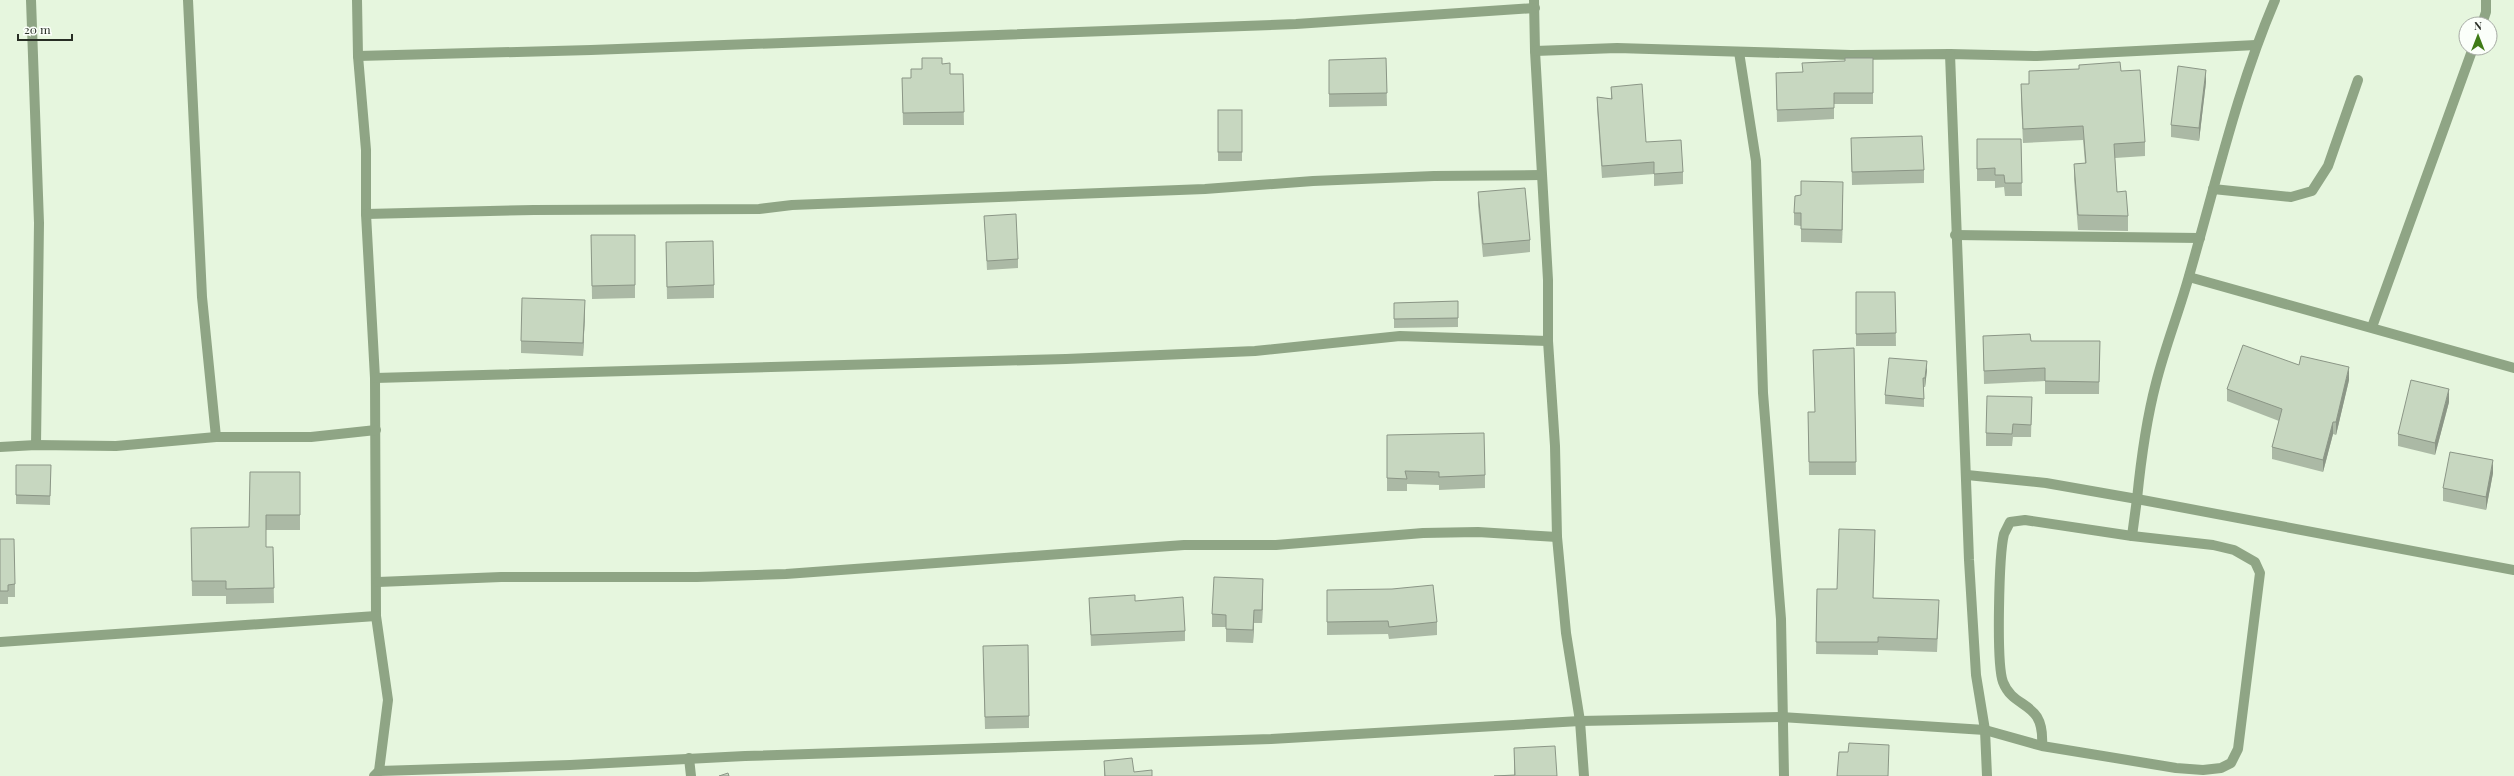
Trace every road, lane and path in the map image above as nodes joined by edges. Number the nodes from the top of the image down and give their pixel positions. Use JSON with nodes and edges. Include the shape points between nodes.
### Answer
{"nodes":[{"id":1,"x":30,"y":0,"type":"edge"},
{"id":2,"x":188,"y":0,"type":"edge"},
{"id":3,"x":357,"y":0,"type":"edge"},
{"id":4,"x":2275,"y":0,"type":"edge"},
{"id":5,"x":2486,"y":0,"type":"edge"},
{"id":6,"x":1535,"y":4,"type":"edge"},
{"id":7,"x":2485,"y":16,"type":"edge"},
{"id":8,"x":2256,"y":45,"type":"junction"},
{"id":9,"x":1534,"y":50,"type":"junction"},
{"id":10,"x":1739,"y":52,"type":"junction"},
{"id":11,"x":1950,"y":54,"type":"junction"},
{"id":12,"x":358,"y":56,"type":"junction"},
{"id":13,"x":2470,"y":56,"type":"edge"},
{"id":14,"x":2358,"y":80,"type":"dead end"},
{"id":15,"x":1541,"y":176,"type":"junction"},
{"id":16,"x":2213,"y":189,"type":"junction"},
{"id":17,"x":366,"y":214,"type":"junction"},
{"id":18,"x":1955,"y":235,"type":"junction"},
{"id":19,"x":2200,"y":238,"type":"junction"},
{"id":20,"x":2189,"y":277,"type":"junction"},
{"id":21,"x":2372,"y":326,"type":"junction"},
{"id":22,"x":1548,"y":342,"type":"junction"},
{"id":23,"x":2514,"y":368,"type":"edge"},
{"id":24,"x":375,"y":378,"type":"junction"},
{"id":25,"x":376,"y":430,"type":"junction"},
{"id":26,"x":216,"y":437,"type":"junction"},
{"id":27,"x":36,"y":445,"type":"junction"},
{"id":28,"x":0,"y":447,"type":"edge"},
{"id":29,"x":1967,"y":475,"type":"junction"},
{"id":30,"x":2136,"y":498,"type":"junction"},
{"id":31,"x":2132,"y":536,"type":"junction"},
{"id":32,"x":1557,"y":537,"type":"junction"},
{"id":33,"x":2514,"y":570,"type":"edge"},
{"id":34,"x":378,"y":582,"type":"junction"},
{"id":35,"x":376,"y":616,"type":"junction"},
{"id":36,"x":0,"y":642,"type":"edge"},
{"id":37,"x":1781,"y":717,"type":"junction"},
{"id":38,"x":1580,"y":721,"type":"junction"},
{"id":39,"x":1985,"y":730,"type":"junction"},
{"id":40,"x":2042,"y":746,"type":"junction"},
{"id":41,"x":689,"y":758,"type":"junction"},
{"id":42,"x":377,"y":773,"type":"edge"},
{"id":43,"x":691,"y":776,"type":"edge"},
{"id":44,"x":1584,"y":776,"type":"edge"},
{"id":45,"x":1784,"y":776,"type":"edge"},
{"id":46,"x":1987,"y":776,"type":"edge"}],
"edges":[{"from":1,"to":27,"type":"street","via":[[39,222]]},
{"from":2,"to":26,"type":"street","via":[[202,297]]},
{"from":3,"to":12,"type":"street"},
{"from":4,"to":8,"type":"street"},
{"from":5,"to":7,"type":"street"},
{"from":6,"to":9,"type":"street"},
{"from":6,"to":12,"type":"street","via":[[1296,24]]},
{"from":8,"to":11,"type":"street","via":[[2037,56]]},
{"from":8,"to":16,"type":"street","via":[[2231,120]]},
{"from":9,"to":10,"type":"street","via":[[1617,48]]},
{"from":9,"to":15,"type":"street"},
{"from":10,"to":11,"type":"street"},
{"from":10,"to":37,"type":"street","via":[[1756,161],[1763,393],[1781,619]]},
{"from":11,"to":18,"type":"street"},
{"from":12,"to":17,"type":"street","via":[[366,150]]},
{"from":13,"to":21,"type":"street"},
{"from":14,"to":16,"type":"street","via":[[2328,166],[2312,191],[2292,197]]},
{"from":15,"to":17,"type":"street","via":[[1434,176],[1313,181],[1205,189],[759,209]]},
{"from":15,"to":22,"type":"street","via":[[1548,280]]},
{"from":16,"to":19,"type":"street"},
{"from":17,"to":24,"type":"street"},
{"from":18,"to":19,"type":"street"},
{"from":18,"to":29,"type":"street"},
{"from":19,"to":20,"type":"street"},
{"from":20,"to":21,"type":"street"},
{"from":20,"to":30,"type":"street","via":[[2156,381],[2145,431]]},
{"from":21,"to":23,"type":"street"},
{"from":22,"to":24,"type":"street","via":[[1400,336],[1255,351],[1066,360]]},
{"from":22,"to":32,"type":"street","via":[[1555,446]]},
{"from":24,"to":25,"type":"street"},
{"from":25,"to":26,"type":"street","via":[[311,437]]},
{"from":25,"to":34,"type":"street"},
{"from":26,"to":27,"type":"street","via":[[116,446]]},
{"from":27,"to":28,"type":"street"},
{"from":29,"to":30,"type":"street","via":[[2046,483]]},
{"from":29,"to":39,"type":"street","via":[[1976,675]]},
{"from":30,"to":31,"type":"street"},
{"from":30,"to":33,"type":"street"},
{"from":31,"to":40,"type":"street","via":[[2025,520],[2010,522],[2004,534],[1999,654],[2004,682],[2009,691],[2035,712],[2041,725]]},
{"from":31,"to":40,"type":"street","via":[[2212,545],[2234,550],[2255,562],[2260,573],[2236,756],[2231,763],[2204,770],[2176,768]]},
{"from":32,"to":34,"type":"street","via":[[1485,532],[1423,533],[1276,545],[1184,545],[786,574],[697,577],[501,577]]},
{"from":32,"to":38,"type":"street","via":[[1566,633]]},
{"from":34,"to":35,"type":"street"},
{"from":35,"to":36,"type":"street"},
{"from":35,"to":42,"type":"street","via":[[388,700]]},
{"from":37,"to":38,"type":"street"},
{"from":37,"to":39,"type":"street"},
{"from":37,"to":45,"type":"street"},
{"from":38,"to":41,"type":"street","via":[[1271,738]]},
{"from":38,"to":44,"type":"street"},
{"from":39,"to":40,"type":"street"},
{"from":39,"to":46,"type":"street"},
{"from":41,"to":42,"type":"street"},
{"from":41,"to":43,"type":"street"}]}
